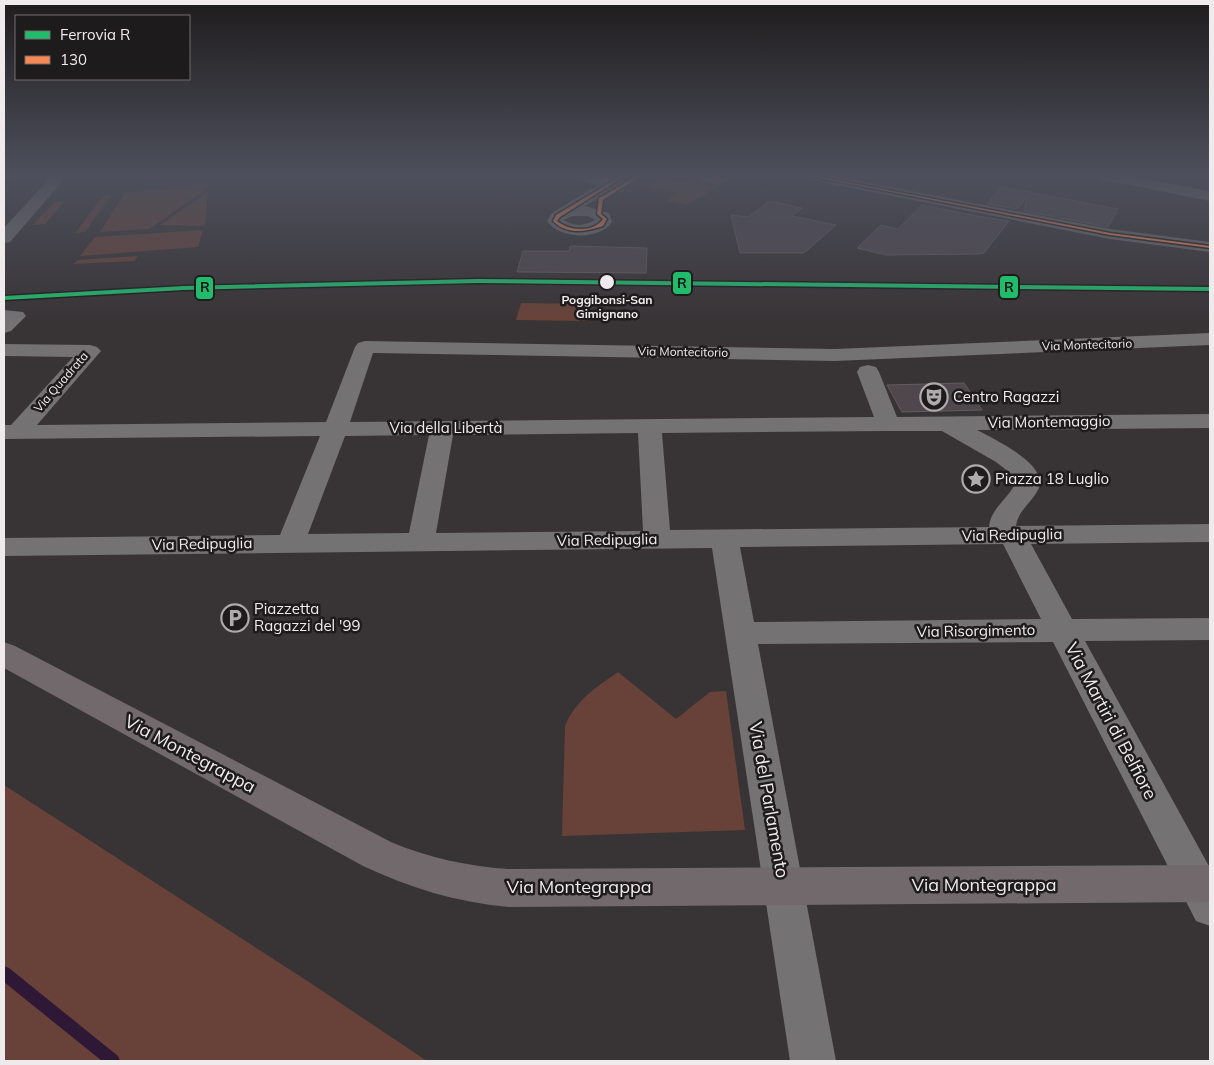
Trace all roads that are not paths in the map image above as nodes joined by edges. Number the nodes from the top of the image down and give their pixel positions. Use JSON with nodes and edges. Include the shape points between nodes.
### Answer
{"nodes":[{"id":1,"x":15,"y":226,"type":"edge"},
{"id":2,"x":560,"y":226,"type":"edge"},
{"id":3,"x":598,"y":226,"type":"edge"},
{"id":4,"x":1067,"y":226,"type":"edge"},
{"id":5,"x":4,"y":238,"type":"edge"},
{"id":6,"x":1210,"y":247,"type":"edge"},
{"id":7,"x":4,"y":316,"type":"edge"},
{"id":8,"x":4,"y":327,"type":"edge"},
{"id":9,"x":1210,"y":339,"type":"edge"},
{"id":10,"x":4,"y":350,"type":"edge"},
{"id":11,"x":868,"y":372,"type":"dead end"},
{"id":12,"x":1210,"y":421,"type":"edge"},
{"id":13,"x":946,"y":423,"type":"junction"},
{"id":14,"x":888,"y":424,"type":"junction"},
{"id":15,"x":650,"y":426,"type":"junction"},
{"id":16,"x":335,"y":429,"type":"junction"},
{"id":17,"x":442,"y":429,"type":"junction"},
{"id":18,"x":10,"y":432,"type":"edge"},
{"id":19,"x":1210,"y":533,"type":"edge"},
{"id":20,"x":1008,"y":535,"type":"junction"},
{"id":21,"x":725,"y":539,"type":"junction"},
{"id":22,"x":657,"y":540,"type":"junction"},
{"id":23,"x":420,"y":542,"type":"junction"},
{"id":24,"x":291,"y":543,"type":"junction"},
{"id":25,"x":4,"y":547,"type":"edge"},
{"id":26,"x":1210,"y":629,"type":"edge"},
{"id":27,"x":1063,"y":630,"type":"junction"},
{"id":28,"x":741,"y":634,"type":"junction"},
{"id":29,"x":4,"y":654,"type":"edge"},
{"id":30,"x":783,"y":886,"type":"junction"},
{"id":31,"x":1206,"y":892,"type":"edge"},
{"id":32,"x":813,"y":1061,"type":"edge"}],
"edges":[{"from":1,"to":5,"type":"street"},
{"from":2,"to":3,"type":"street","via":[[581,230]]},
{"from":4,"to":6,"type":"main road"},
{"from":7,"to":8,"type":"street","via":[[16,316]]},
{"from":9,"to":16,"type":"street","name":"Via Montecitorio","via":[[842,355],[365,347]]},
{"from":10,"to":18,"type":"street","name":"Via Quadrata","via":[[90,351]]},
{"from":11,"to":14,"type":"street"},
{"from":12,"to":13,"type":"street","name":"Via Montemaggio"},
{"from":13,"to":14,"type":"street","name":"Via Montemaggio"},
{"from":13,"to":20,"type":"street","via":[[1008,458],[1028,477],[1025,489],[1004,516],[1002,526]]},
{"from":14,"to":15,"type":"street","name":"Via della Libertà"},
{"from":15,"to":17,"type":"street","name":"Via della Libertà"},
{"from":15,"to":22,"type":"street"},
{"from":16,"to":17,"type":"street","name":"Via della Libertà"},
{"from":16,"to":18,"type":"street","name":"Via della Libertà"},
{"from":16,"to":24,"type":"street","name":"Via Montecitorio"},
{"from":17,"to":23,"type":"street"},
{"from":19,"to":20,"type":"street","name":"Via Redipuglia"},
{"from":20,"to":21,"type":"street","name":"Via Redipuglia"},
{"from":20,"to":27,"type":"street","name":"Via Martiri di Belfiore"},
{"from":21,"to":22,"type":"street","name":"Via Redipuglia"},
{"from":21,"to":28,"type":"street","name":"Via del Parlamento"},
{"from":22,"to":23,"type":"street","name":"Via Redipuglia"},
{"from":23,"to":24,"type":"street","name":"Via Redipuglia"},
{"from":24,"to":25,"type":"street","name":"Via Redipuglia"},
{"from":26,"to":27,"type":"street","name":"Via Risorgimento"},
{"from":27,"to":28,"type":"street","name":"Via Risorgimento"},
{"from":27,"to":31,"type":"street","name":"Via Martiri di Belfiore"},
{"from":28,"to":30,"type":"street","name":"Via del Parlamento"},
{"from":29,"to":30,"type":"main road","name":"Via Montegrappa","via":[[377,854],[432,876],[474,886],[508,888]]},
{"from":30,"to":31,"type":"main road","name":"Via Montegrappa"},
{"from":30,"to":32,"type":"street","name":"Via del Parlamento"}]}
